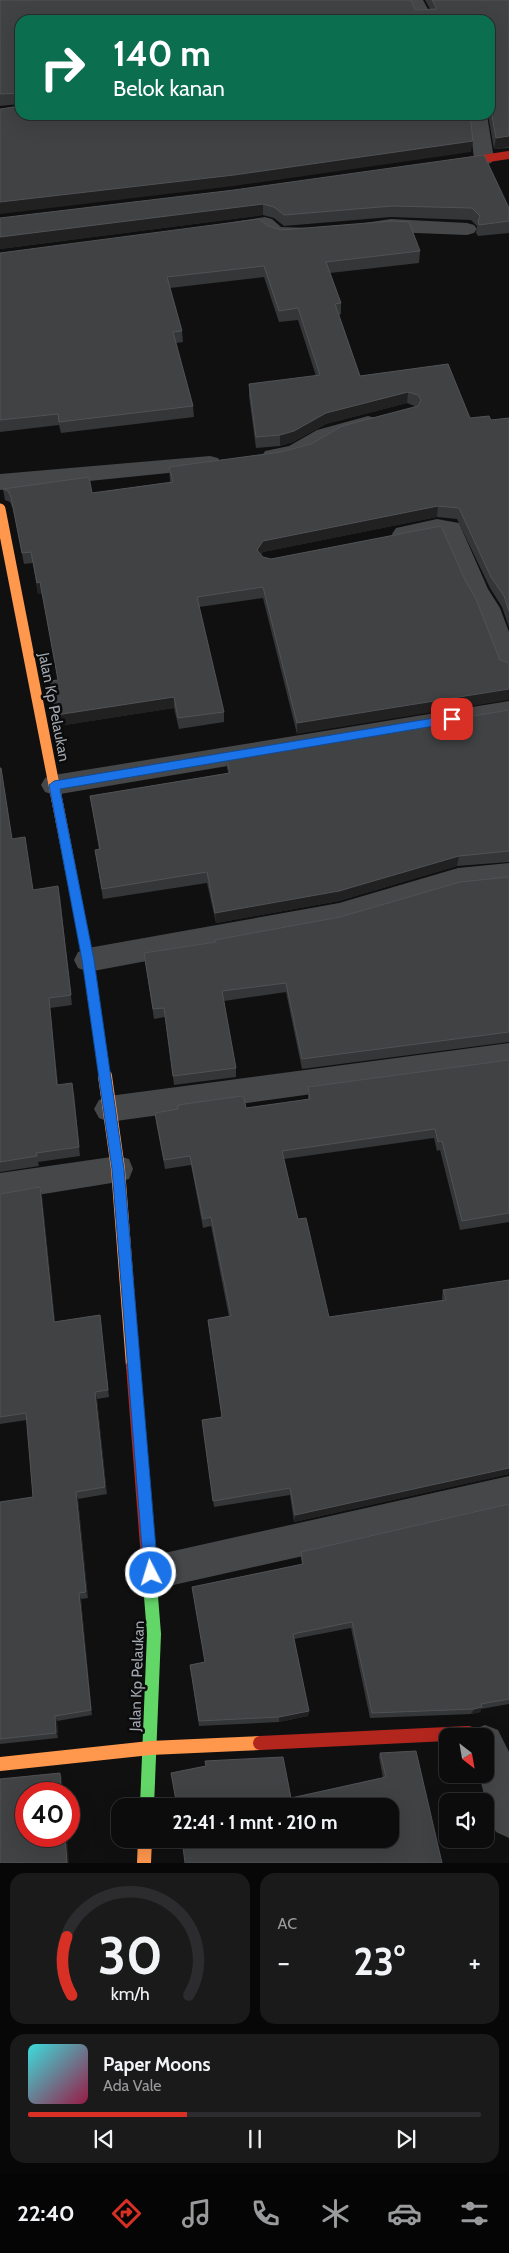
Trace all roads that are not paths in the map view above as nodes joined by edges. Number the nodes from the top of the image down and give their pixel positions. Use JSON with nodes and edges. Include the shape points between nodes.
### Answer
{"nodes":[{"id":1,"x":414,"y":0,"type":"edge"},
{"id":2,"x":422,"y":15,"type":"edge"},
{"id":3,"x":479,"y":120,"type":"edge"},
{"id":4,"x":509,"y":155,"type":"edge"},
{"id":5,"x":484,"y":159,"type":"junction"},
{"id":6,"x":436,"y":166,"type":"edge"},
{"id":7,"x":354,"y":228,"type":"edge"},
{"id":8,"x":467,"y":229,"type":"dead end"},
{"id":9,"x":212,"y":230,"type":"edge"},
{"id":10,"x":327,"y":230,"type":"edge"},
{"id":11,"x":389,"y":417,"type":"edge"},
{"id":12,"x":0,"y":482,"type":"edge"},
{"id":13,"x":0,"y":509,"type":"edge"},
{"id":14,"x":379,"y":538,"type":"edge"},
{"id":15,"x":509,"y":664,"type":"edge"},
{"id":16,"x":509,"y":710,"type":"edge"},
{"id":17,"x":54,"y":785,"type":"junction"},
{"id":18,"x":509,"y":874,"type":"edge"},
{"id":19,"x":88,"y":960,"type":"junction"},
{"id":20,"x":509,"y":1055,"type":"edge"},
{"id":21,"x":109,"y":1109,"type":"junction"},
{"id":22,"x":118,"y":1169,"type":"junction"},
{"id":23,"x":0,"y":1186,"type":"edge"},
{"id":24,"x":509,"y":1493,"type":"edge"},
{"id":25,"x":151,"y":1573,"type":"junction"},
{"id":26,"x":439,"y":1734,"type":"edge"},
{"id":27,"x":150,"y":1748,"type":"junction"},
{"id":28,"x":494,"y":1761,"type":"edge"},
{"id":29,"x":0,"y":1764,"type":"edge"},
{"id":30,"x":147,"y":1798,"type":"edge"},
{"id":31,"x":509,"y":1819,"type":"edge"},
{"id":32,"x":145,"y":1848,"type":"edge"},
{"id":33,"x":144,"y":1863,"type":"edge"}],
"edges":[{"from":1,"to":2,"type":"street"},
{"from":3,"to":5,"type":"street"},
{"from":4,"to":5,"type":"street"},
{"from":5,"to":6,"type":"street"},
{"from":7,"to":8,"type":"street","via":[[391,225]]},
{"from":9,"to":10,"type":"street","via":[[265,223],[278,234]]},
{"from":11,"to":12,"type":"street","via":[[334,432],[295,452],[244,460]]},
{"from":13,"to":17,"type":"street","name":"Jalan Kp Pelaukan"},
{"from":14,"to":15,"type":"street","via":[[449,527],[488,608]]},
{"from":16,"to":17,"type":"street"},
{"from":17,"to":19,"type":"street","name":"Jalan Kp Pelaukan"},
{"from":18,"to":19,"type":"street","via":[[458,879],[339,914]]},
{"from":19,"to":21,"type":"street","name":"Jalan Kp Pelaukan"},
{"from":20,"to":21,"type":"street"},
{"from":21,"to":22,"type":"street","name":"Jalan Kp Pelaukan"},
{"from":22,"to":23,"type":"street"},
{"from":22,"to":25,"type":"street","name":"Jalan Kp Pelaukan"},
{"from":24,"to":25,"type":"street"},
{"from":25,"to":27,"type":"street","name":"Jalan Kp Pelaukan","via":[[154,1634]]},
{"from":26,"to":27,"type":"street"},
{"from":27,"to":29,"type":"street"},
{"from":27,"to":30,"type":"street","name":"Jalan Kp Pelaukan"},
{"from":28,"to":31,"type":"street"},
{"from":32,"to":33,"type":"street"}]}
